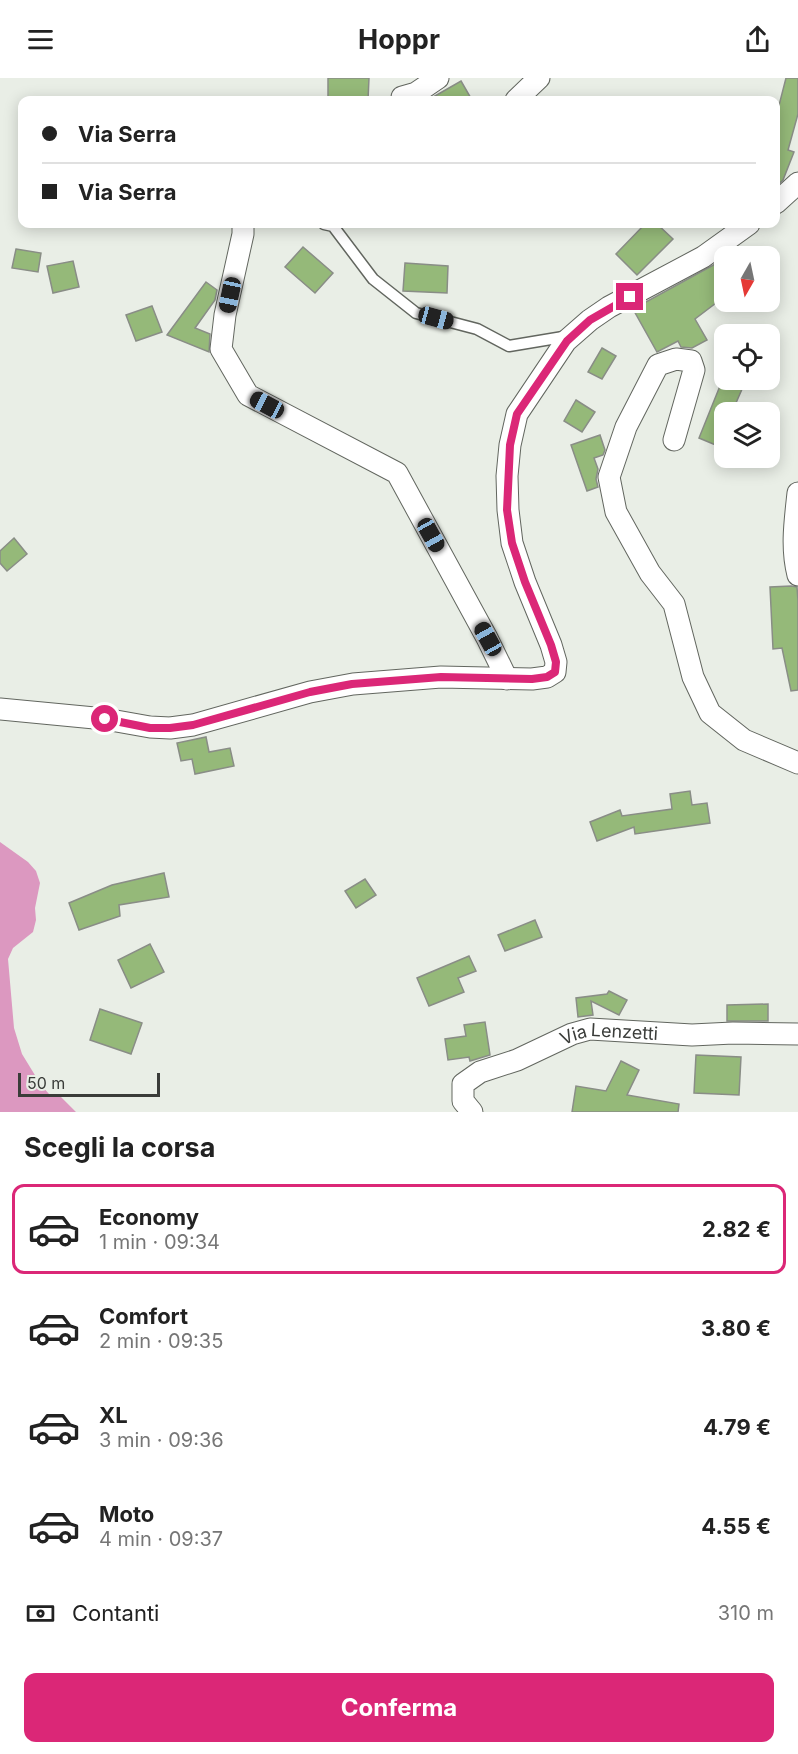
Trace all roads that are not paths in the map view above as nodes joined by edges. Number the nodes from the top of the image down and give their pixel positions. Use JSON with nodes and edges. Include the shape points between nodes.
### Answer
{"nodes":[{"id":1,"x":438,"y":78,"type":"edge"},
{"id":2,"x":519,"y":78,"type":"edge"},
{"id":3,"x":539,"y":78,"type":"edge"},
{"id":4,"x":406,"y":96,"type":"edge"},
{"id":5,"x":510,"y":96,"type":"edge"},
{"id":6,"x":520,"y":96,"type":"edge"},
{"id":7,"x":798,"y":183,"type":"edge"},
{"id":8,"x":780,"y":199,"type":"edge"},
{"id":9,"x":243,"y":228,"type":"edge"},
{"id":10,"x":335,"y":228,"type":"edge"},
{"id":11,"x":744,"y":228,"type":"edge"},
{"id":12,"x":572,"y":336,"type":"junction"},
{"id":13,"x":674,"y":440,"type":"dead end"},
{"id":14,"x":798,"y":493,"type":"edge"},
{"id":15,"x":798,"y":575,"type":"edge"},
{"id":16,"x":507,"y":679,"type":"junction"},
{"id":17,"x":0,"y":709,"type":"edge"},
{"id":18,"x":798,"y":763,"type":"edge"},
{"id":19,"x":798,"y":1034,"type":"edge"},
{"id":20,"x":472,"y":1112,"type":"edge"}],
"edges":[{"from":1,"to":4,"type":"street"},
{"from":2,"to":5,"type":"street"},
{"from":3,"to":6,"type":"street"},
{"from":7,"to":8,"type":"street"},
{"from":9,"to":16,"type":"street","via":[[221,349],[248,395],[397,473]]},
{"from":10,"to":12,"type":"lane","via":[[373,279],[416,313],[477,329],[509,346]]},
{"from":11,"to":12,"type":"street","via":[[678,272],[609,307]]},
{"from":12,"to":16,"type":"street","via":[[517,414],[507,476],[512,543],[551,645],[555,672],[547,677]]},
{"from":13,"to":18,"type":"street","via":[[694,370],[691,361],[676,359],[658,365],[626,427],[609,477],[616,512],[650,573],[674,604],[693,677],[710,713],[744,740]]},
{"from":14,"to":15,"type":"street","via":[[794,531]]},
{"from":16,"to":17,"type":"street","via":[[441,677],[352,684],[170,728]]},
{"from":19,"to":20,"type":"street","name":"Via Lenzetti","via":[[692,1035],[590,1029],[480,1072],[463,1084],[463,1101]]}]}
